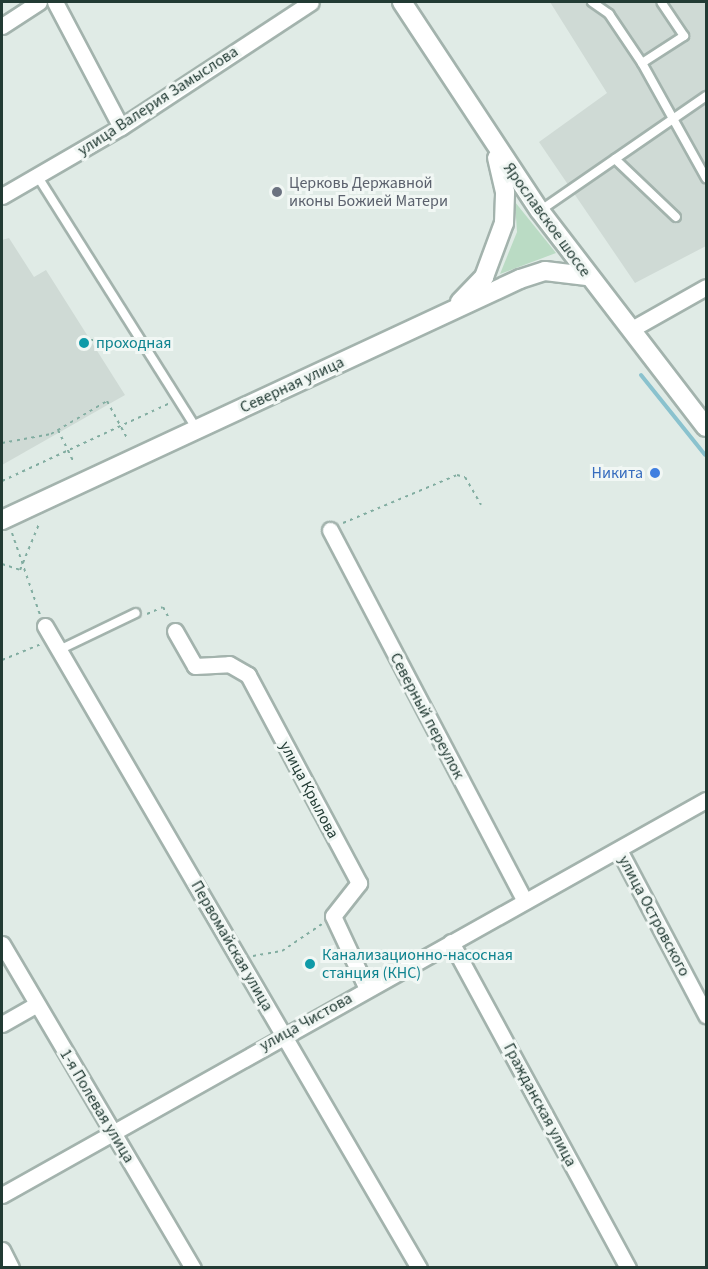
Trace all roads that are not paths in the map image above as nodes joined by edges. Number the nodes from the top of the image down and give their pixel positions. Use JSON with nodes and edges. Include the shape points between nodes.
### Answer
{"nodes":[{"id":1,"x":39,"y":2,"type":"edge"},
{"id":2,"x":55,"y":2,"type":"edge"},
{"id":3,"x":311,"y":2,"type":"edge"},
{"id":4,"x":402,"y":2,"type":"edge"},
{"id":5,"x":592,"y":2,"type":"edge"},
{"id":6,"x":662,"y":3,"type":"dead end"},
{"id":7,"x":2,"y":26,"type":"edge"},
{"id":8,"x":642,"y":63,"type":"junction"},
{"id":9,"x":706,"y":96,"type":"edge"},
{"id":10,"x":673,"y":116,"type":"junction"},
{"id":11,"x":121,"y":127,"type":"junction"},
{"id":12,"x":488,"y":138,"type":"junction"},
{"id":13,"x":615,"y":159,"type":"junction"},
{"id":14,"x":39,"y":177,"type":"junction"},
{"id":15,"x":706,"y":178,"type":"edge"},
{"id":16,"x":2,"y":196,"type":"edge"},
{"id":17,"x":540,"y":211,"type":"junction"},
{"id":18,"x":676,"y":217,"type":"dead end"},
{"id":19,"x":587,"y":276,"type":"junction"},
{"id":20,"x":706,"y":287,"type":"edge"},
{"id":21,"x":447,"y":313,"type":"junction"},
{"id":22,"x":630,"y":330,"type":"junction"},
{"id":23,"x":706,"y":427,"type":"edge"},
{"id":24,"x":197,"y":429,"type":"junction"},
{"id":25,"x":2,"y":520,"type":"edge"},
{"id":26,"x":330,"y":530,"type":"road end"},
{"id":27,"x":136,"y":613,"type":"road end"},
{"id":28,"x":45,"y":626,"type":"road end"},
{"id":29,"x":175,"y":631,"type":"road end"},
{"id":30,"x":56,"y":644,"type":"junction"},
{"id":31,"x":706,"y":800,"type":"edge"},
{"id":32,"x":619,"y":850,"type":"junction"},
{"id":33,"x":525,"y":902,"type":"junction"},
{"id":34,"x":452,"y":942,"type":"junction"},
{"id":35,"x":2,"y":944,"type":"edge"},
{"id":36,"x":367,"y":989,"type":"junction"},
{"id":37,"x":37,"y":1004,"type":"junction"},
{"id":38,"x":706,"y":1015,"type":"edge"},
{"id":39,"x":2,"y":1024,"type":"edge"},
{"id":40,"x":283,"y":1035,"type":"junction"},
{"id":41,"x":111,"y":1132,"type":"junction"},
{"id":42,"x":2,"y":1195,"type":"edge"},
{"id":43,"x":2,"y":1251,"type":"edge"},
{"id":44,"x":11,"y":1268,"type":"edge"},
{"id":45,"x":193,"y":1268,"type":"edge"},
{"id":46,"x":419,"y":1268,"type":"edge"},
{"id":47,"x":628,"y":1268,"type":"edge"}],
"edges":[{"from":1,"to":7,"type":"street"},
{"from":2,"to":11,"type":"street"},
{"from":3,"to":11,"type":"street","name":"улица Валерия Замыслова"},
{"from":4,"to":12,"type":"main road","name":"Ярославское шоссе"},
{"from":5,"to":8,"type":"lane","via":[[609,14]]},
{"from":6,"to":8,"type":"lane","via":[[684,36]]},
{"from":8,"to":10,"type":"lane"},
{"from":9,"to":10,"type":"lane"},
{"from":10,"to":13,"type":"lane"},
{"from":10,"to":15,"type":"lane"},
{"from":11,"to":14,"type":"street","name":"улица Валерия Замыслова"},
{"from":12,"to":17,"type":"main road","name":"Ярославское шоссе"},
{"from":12,"to":21,"type":"main road","via":[[503,183],[504,224],[484,277]]},
{"from":13,"to":17,"type":"lane"},
{"from":13,"to":18,"type":"lane"},
{"from":14,"to":16,"type":"street","name":"улица Валерия Замыслова"},
{"from":14,"to":24,"type":"lane"},
{"from":17,"to":19,"type":"main road","name":"Ярославское шоссе"},
{"from":19,"to":21,"type":"main road","name":"Северная улица","via":[[545,272]]},
{"from":19,"to":22,"type":"main road","name":"Ярославское шоссе"},
{"from":20,"to":22,"type":"street"},
{"from":21,"to":24,"type":"main road","name":"Северная улица"},
{"from":22,"to":23,"type":"main road","name":"Ярославское шоссе"},
{"from":24,"to":25,"type":"main road","name":"Северная улица"},
{"from":26,"to":33,"type":"street","name":"Северный переулок"},
{"from":27,"to":30,"type":"lane"},
{"from":28,"to":30,"type":"street","name":"Первомайская улица"},
{"from":29,"to":36,"type":"street","name":"улица Крылова","via":[[195,666],[229,664],[248,675],[359,883],[333,916]]},
{"from":30,"to":40,"type":"street","name":"Первомайская улица"},
{"from":31,"to":32,"type":"street","name":"улица Чистова"},
{"from":32,"to":33,"type":"street","name":"улица Чистова"},
{"from":32,"to":38,"type":"street","name":"улица Островского"},
{"from":33,"to":34,"type":"street","name":"улица Чистова"},
{"from":34,"to":36,"type":"street","name":"улица Чистова"},
{"from":34,"to":47,"type":"street","name":"Гражданская улица"},
{"from":35,"to":37,"type":"street","name":"1-я Полевая улица"},
{"from":36,"to":40,"type":"street","name":"улица Чистова"},
{"from":37,"to":39,"type":"street"},
{"from":37,"to":41,"type":"street","name":"1-я Полевая улица"},
{"from":40,"to":41,"type":"street","name":"улица Чистова"},
{"from":40,"to":46,"type":"street","name":"Первомайская улица"},
{"from":41,"to":42,"type":"street","name":"улица Чистова"},
{"from":41,"to":45,"type":"street","name":"1-я Полевая улица"},
{"from":43,"to":44,"type":"street"}]}
